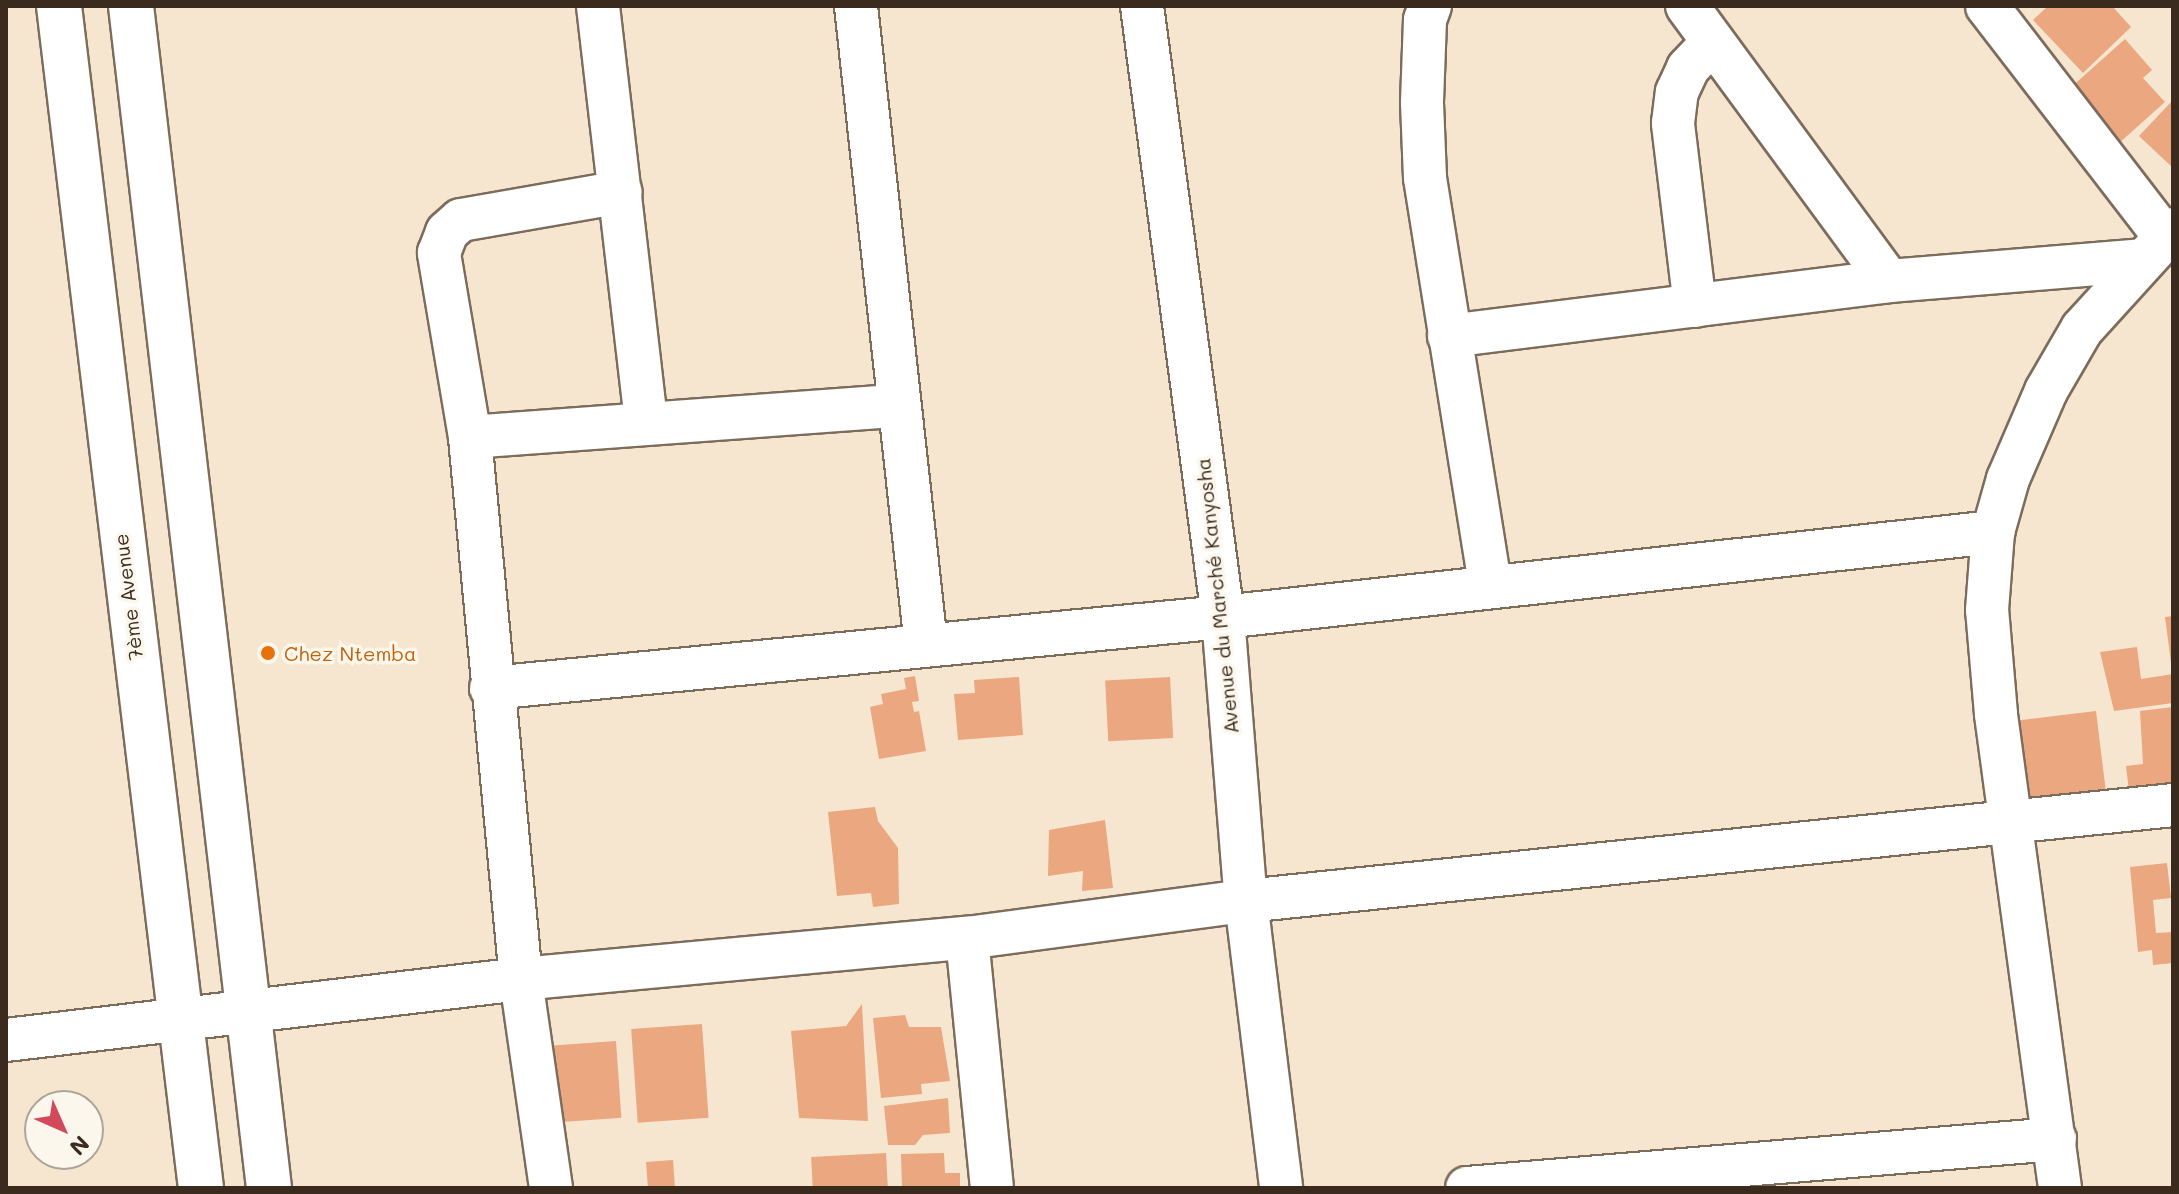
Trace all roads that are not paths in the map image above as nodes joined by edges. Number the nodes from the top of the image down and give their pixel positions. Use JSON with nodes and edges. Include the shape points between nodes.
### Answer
{"nodes":[{"id":1,"x":59,"y":6,"type":"edge"},
{"id":2,"x":131,"y":6,"type":"edge"},
{"id":3,"x":598,"y":6,"type":"edge"},
{"id":4,"x":856,"y":6,"type":"edge"},
{"id":5,"x":1142,"y":6,"type":"edge"},
{"id":6,"x":1430,"y":6,"type":"edge"},
{"id":7,"x":1687,"y":6,"type":"edge"},
{"id":8,"x":1987,"y":6,"type":"edge"},
{"id":9,"x":1713,"y":42,"type":"junction"},
{"id":10,"x":621,"y":192,"type":"junction"},
{"id":11,"x":2160,"y":242,"type":"edge"},
{"id":12,"x":1889,"y":281,"type":"junction"},
{"id":13,"x":1695,"y":306,"type":"junction"},
{"id":14,"x":1449,"y":336,"type":"junction"},
{"id":15,"x":896,"y":406,"type":"junction"},
{"id":16,"x":646,"y":422,"type":"junction"},
{"id":17,"x":470,"y":437,"type":"junction"},
{"id":18,"x":1993,"y":532,"type":"junction"},
{"id":19,"x":1490,"y":584,"type":"junction"},
{"id":20,"x":1223,"y":617,"type":"junction"},
{"id":21,"x":926,"y":645,"type":"junction"},
{"id":22,"x":491,"y":688,"type":"junction"},
{"id":23,"x":2173,"y":805,"type":"edge"},
{"id":24,"x":2012,"y":823,"type":"junction"},
{"id":25,"x":1246,"y":901,"type":"junction"},
{"id":26,"x":967,"y":938,"type":"junction"},
{"id":27,"x":521,"y":979,"type":"junction"},
{"id":28,"x":249,"y":1013,"type":"junction"},
{"id":29,"x":178,"y":1019,"type":"junction"},
{"id":30,"x":6,"y":1040,"type":"edge"},
{"id":31,"x":2055,"y":1139,"type":"junction"},
{"id":32,"x":1560,"y":1183,"type":"edge"},
{"id":33,"x":201,"y":1188,"type":"edge"},
{"id":34,"x":269,"y":1188,"type":"edge"},
{"id":35,"x":551,"y":1188,"type":"edge"},
{"id":36,"x":992,"y":1188,"type":"edge"},
{"id":37,"x":1281,"y":1188,"type":"edge"},
{"id":38,"x":1467,"y":1188,"type":"edge"},
{"id":39,"x":2060,"y":1188,"type":"edge"}],
"edges":[{"from":1,"to":29,"type":"street","name":"7ème Avenue"},
{"from":2,"to":28,"type":"street"},
{"from":3,"to":10,"type":"street"},
{"from":4,"to":15,"type":"street"},
{"from":5,"to":20,"type":"street","name":"Avenue du Marché Kanyosha"},
{"from":6,"to":14,"type":"street","via":[[1422,103],[1425,178]]},
{"from":7,"to":9,"type":"street"},
{"from":8,"to":11,"type":"street"},
{"from":9,"to":12,"type":"street"},
{"from":9,"to":13,"type":"street","via":[[1688,68],[1677,92],[1673,123]]},
{"from":10,"to":16,"type":"street"},
{"from":10,"to":17,"type":"street","via":[[461,220],[447,232],[439,253]]},
{"from":11,"to":12,"type":"street"},
{"from":11,"to":18,"type":"street","via":[[2082,329],[2046,391],[2008,479]]},
{"from":12,"to":13,"type":"street"},
{"from":13,"to":14,"type":"street"},
{"from":14,"to":19,"type":"street"},
{"from":15,"to":16,"type":"street"},
{"from":15,"to":21,"type":"street"},
{"from":16,"to":17,"type":"street"},
{"from":17,"to":22,"type":"street"},
{"from":18,"to":19,"type":"street"},
{"from":18,"to":24,"type":"street","via":[[1987,610]]},
{"from":19,"to":20,"type":"street"},
{"from":20,"to":21,"type":"street"},
{"from":20,"to":25,"type":"street","name":"Avenue du Marché Kanyosha"},
{"from":21,"to":22,"type":"street"},
{"from":22,"to":27,"type":"street"},
{"from":23,"to":24,"type":"street"},
{"from":24,"to":25,"type":"street"},
{"from":24,"to":31,"type":"street"},
{"from":25,"to":26,"type":"street"},
{"from":25,"to":37,"type":"street","name":"Avenue du Marché Kanyosha"},
{"from":26,"to":27,"type":"street"},
{"from":26,"to":36,"type":"street"},
{"from":27,"to":28,"type":"street"},
{"from":27,"to":35,"type":"street"},
{"from":28,"to":29,"type":"street"},
{"from":28,"to":34,"type":"street"},
{"from":29,"to":30,"type":"street"},
{"from":29,"to":33,"type":"street","name":"7ème Avenue"},
{"from":31,"to":32,"type":"street"},
{"from":31,"to":39,"type":"street"},
{"from":32,"to":38,"type":"street"}]}
